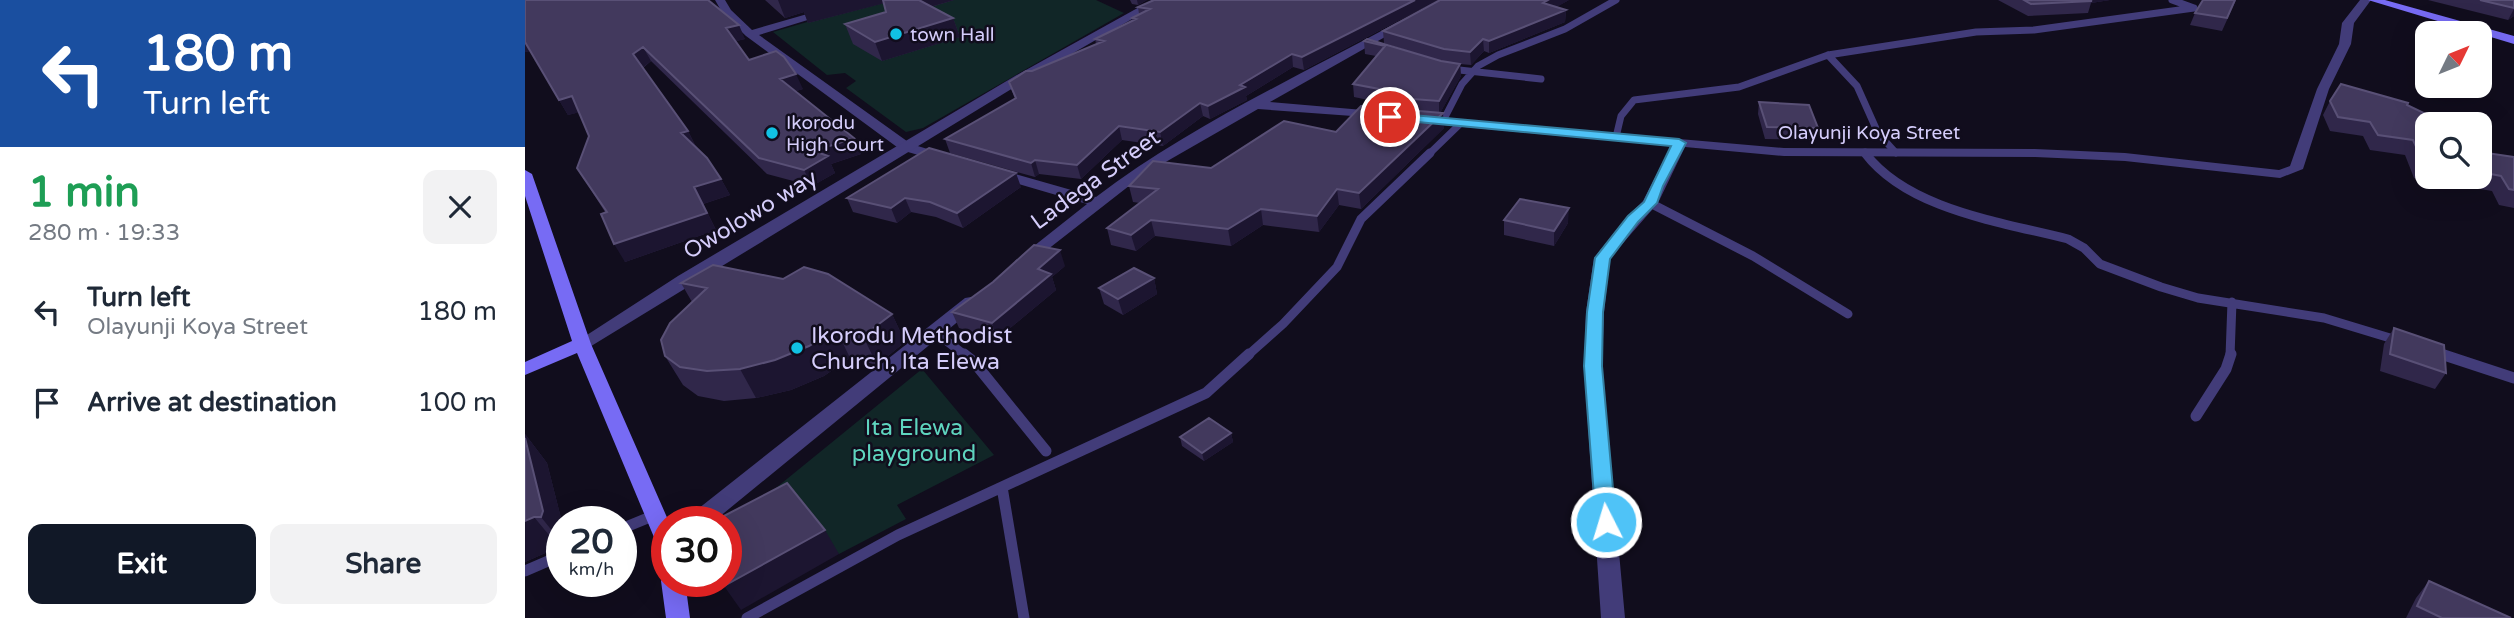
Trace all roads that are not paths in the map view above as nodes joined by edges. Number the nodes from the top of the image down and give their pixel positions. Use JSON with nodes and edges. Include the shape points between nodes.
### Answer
{"nodes":[{"id":1,"x":720,"y":0,"type":"edge"},
{"id":2,"x":868,"y":0,"type":"edge"},
{"id":3,"x":1160,"y":0,"type":"edge"},
{"id":4,"x":1616,"y":0,"type":"edge"},
{"id":5,"x":2172,"y":0,"type":"edge"},
{"id":6,"x":2366,"y":0,"type":"edge"},
{"id":7,"x":2373,"y":0,"type":"edge"},
{"id":8,"x":1420,"y":16,"type":"edge"},
{"id":9,"x":750,"y":34,"type":"junction"},
{"id":10,"x":2511,"y":37,"type":"edge"},
{"id":11,"x":1828,"y":55,"type":"junction"},
{"id":12,"x":1443,"y":68,"type":"edge"},
{"id":13,"x":1472,"y":72,"type":"junction"},
{"id":14,"x":1541,"y":79,"type":"dead end"},
{"id":15,"x":1257,"y":105,"type":"junction"},
{"id":16,"x":1443,"y":121,"type":"junction"},
{"id":17,"x":1461,"y":123,"type":"junction"},
{"id":18,"x":1616,"y":137,"type":"junction"},
{"id":19,"x":1679,"y":143,"type":"junction"},
{"id":20,"x":906,"y":147,"type":"junction"},
{"id":21,"x":1865,"y":153,"type":"junction"},
{"id":22,"x":1896,"y":153,"type":"junction"},
{"id":23,"x":957,"y":162,"type":"edge"},
{"id":24,"x":982,"y":169,"type":"edge"},
{"id":25,"x":526,"y":180,"type":"edge"},
{"id":26,"x":1097,"y":202,"type":"junction"},
{"id":27,"x":1650,"y":203,"type":"junction"},
{"id":28,"x":1010,"y":271,"type":"edge"},
{"id":29,"x":989,"y":288,"type":"edge"},
{"id":30,"x":2232,"y":302,"type":"junction"},
{"id":31,"x":1848,"y":314,"type":"dead end"},
{"id":32,"x":935,"y":332,"type":"junction"},
{"id":33,"x":2406,"y":343,"type":"edge"},
{"id":34,"x":582,"y":344,"type":"junction"},
{"id":35,"x":2419,"y":347,"type":"edge"},
{"id":36,"x":525,"y":369,"type":"edge"},
{"id":37,"x":2514,"y":378,"type":"edge"},
{"id":38,"x":2196,"y":416,"type":"dead end"},
{"id":39,"x":1046,"y":451,"type":"dead end"},
{"id":40,"x":1002,"y":487,"type":"junction"},
{"id":41,"x":651,"y":506,"type":"edge"},
{"id":42,"x":717,"y":506,"type":"edge"},
{"id":43,"x":546,"y":562,"type":"edge"},
{"id":44,"x":525,"y":571,"type":"edge"},
{"id":45,"x":675,"y":597,"type":"edge"},
{"id":46,"x":678,"y":618,"type":"edge"},
{"id":47,"x":747,"y":618,"type":"edge"},
{"id":48,"x":1024,"y":618,"type":"edge"},
{"id":49,"x":1613,"y":618,"type":"edge"}],
"edges":[{"from":1,"to":9,"type":"street"},
{"from":2,"to":9,"type":"street"},
{"from":3,"to":20,"type":"street","name":"Owolowo way"},
{"from":4,"to":13,"type":"lane","via":[[1533,43],[1501,52]]},
{"from":5,"to":11,"type":"lane","via":[[2194,8],[2034,30],[1976,32]]},
{"from":6,"to":22,"type":"street","name":"Olayunji Koya Street","via":[[2348,23],[2329,91],[2296,169],[2280,174],[2125,157]]},
{"from":7,"to":10,"type":"main road"},
{"from":8,"to":15,"type":"street","name":"Ladega Street"},
{"from":9,"to":20,"type":"street"},
{"from":11,"to":18,"type":"lane","via":[[1739,87],[1634,100],[1621,116]]},
{"from":11,"to":22,"type":"lane","via":[[1857,86],[1878,133]]},
{"from":12,"to":13,"type":"lane"},
{"from":13,"to":14,"type":"lane"},
{"from":13,"to":16,"type":"lane"},
{"from":15,"to":16,"type":"street","name":"Olayunji Koya Street"},
{"from":15,"to":26,"type":"street","name":"Ladega Street","via":[[1177,148]]},
{"from":16,"to":17,"type":"street","name":"Olayunji Koya Street"},
{"from":17,"to":18,"type":"street","name":"Olayunji Koya Street"},
{"from":17,"to":40,"type":"lane","via":[[1361,219],[1338,267],[1206,393]]},
{"from":18,"to":19,"type":"street","name":"Olayunji Koya Street"},
{"from":19,"to":21,"type":"street","name":"Olayunji Koya Street"},
{"from":19,"to":27,"type":"street"},
{"from":20,"to":23,"type":"street"},
{"from":20,"to":34,"type":"street","name":"Owolowo way"},
{"from":21,"to":22,"type":"street","name":"Olayunji Koya Street"},
{"from":21,"to":30,"type":"lane","via":[[1880,173],[1946,207],[2068,239],[2100,264],[2161,287]]},
{"from":24,"to":26,"type":"street"},
{"from":25,"to":34,"type":"main road"},
{"from":26,"to":28,"type":"street","name":"Ladega Street"},
{"from":27,"to":31,"type":"lane","via":[[1753,256]]},
{"from":27,"to":49,"type":"street","via":[[1602,258],[1595,312],[1593,366]]},
{"from":29,"to":32,"type":"street"},
{"from":30,"to":33,"type":"lane","via":[[2324,318]]},
{"from":30,"to":38,"type":"lane","via":[[2226,369]]},
{"from":32,"to":39,"type":"lane","via":[[974,362]]},
{"from":32,"to":42,"type":"street"},
{"from":34,"to":36,"type":"main road"},
{"from":34,"to":41,"type":"main road"},
{"from":35,"to":37,"type":"lane"},
{"from":40,"to":47,"type":"lane","via":[[898,536]]},
{"from":40,"to":48,"type":"lane"},
{"from":43,"to":44,"type":"lane"},
{"from":45,"to":46,"type":"main road"}]}
